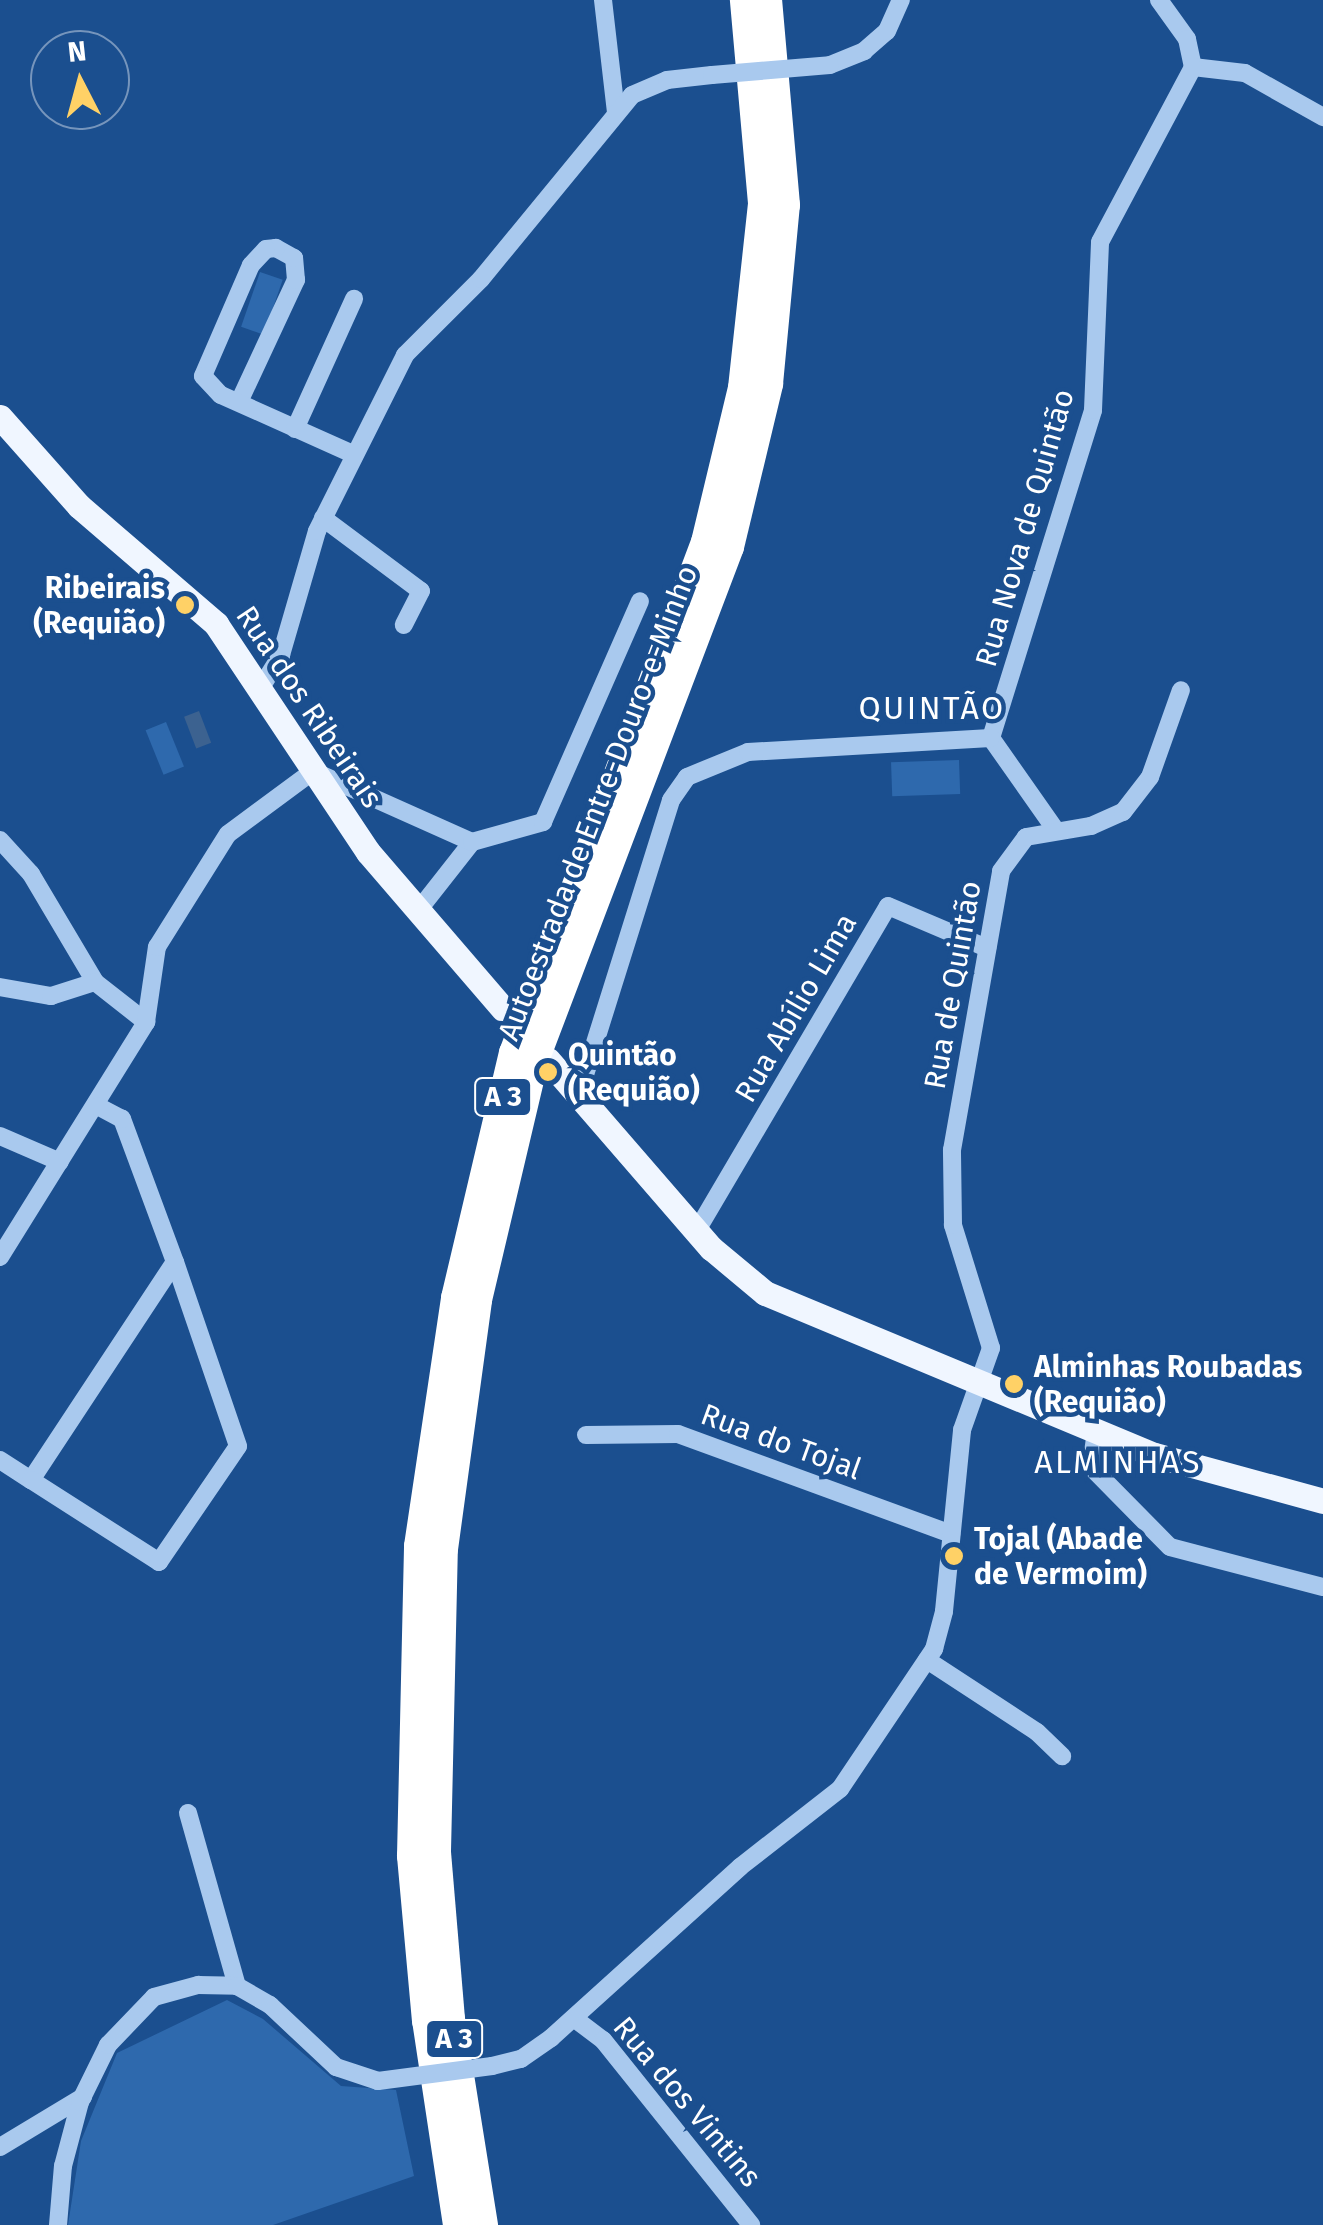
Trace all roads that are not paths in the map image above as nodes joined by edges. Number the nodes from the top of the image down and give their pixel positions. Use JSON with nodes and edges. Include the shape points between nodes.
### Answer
{"nodes":[{"id":1,"x":603,"y":0,"type":"edge"},
{"id":2,"x":744,"y":0,"type":"edge"},
{"id":3,"x":768,"y":0,"type":"edge"},
{"id":4,"x":901,"y":0,"type":"edge"},
{"id":5,"x":1158,"y":0,"type":"edge"},
{"id":6,"x":1193,"y":66,"type":"junction"},
{"id":7,"x":616,"y":112,"type":"junction"},
{"id":8,"x":1323,"y":118,"type":"edge"},
{"id":9,"x":354,"y":299,"type":"dead end"},
{"id":10,"x":238,"y":402,"type":"junction"},
{"id":11,"x":0,"y":417,"type":"edge"},
{"id":12,"x":294,"y":429,"type":"junction"},
{"id":13,"x":353,"y":454,"type":"junction"},
{"id":14,"x":324,"y":518,"type":"junction"},
{"id":15,"x":640,"y":601,"type":"dead end"},
{"id":16,"x":404,"y":625,"type":"dead end"},
{"id":17,"x":260,"y":688,"type":"junction"},
{"id":18,"x":1181,"y":690,"type":"dead end"},
{"id":19,"x":991,"y":738,"type":"junction"},
{"id":20,"x":314,"y":770,"type":"junction"},
{"id":21,"x":1055,"y":829,"type":"junction"},
{"id":22,"x":0,"y":840,"type":"edge"},
{"id":23,"x":472,"y":842,"type":"junction"},
{"id":24,"x":417,"y":912,"type":"junction"},
{"id":25,"x":987,"y":948,"type":"junction"},
{"id":26,"x":95,"y":982,"type":"junction"},
{"id":27,"x":0,"y":987,"type":"edge"},
{"id":28,"x":503,"y":1009,"type":"dead end"},
{"id":29,"x":146,"y":1022,"type":"junction"},
{"id":30,"x":548,"y":1060,"type":"dead end"},
{"id":31,"x":578,"y":1097,"type":"junction"},
{"id":32,"x":98,"y":1106,"type":"junction"},
{"id":33,"x":0,"y":1136,"type":"edge"},
{"id":34,"x":60,"y":1162,"type":"junction"},
{"id":35,"x":696,"y":1232,"type":"junction"},
{"id":36,"x":0,"y":1257,"type":"edge"},
{"id":37,"x":175,"y":1262,"type":"junction"},
{"id":38,"x":977,"y":1382,"type":"junction"},
{"id":39,"x":1096,"y":1431,"type":"junction"},
{"id":40,"x":586,"y":1435,"type":"dead end"},
{"id":41,"x":0,"y":1460,"type":"edge"},
{"id":42,"x":31,"y":1480,"type":"junction"},
{"id":43,"x":1323,"y":1500,"type":"edge"},
{"id":44,"x":951,"y":1534,"type":"junction"},
{"id":45,"x":1323,"y":1587,"type":"edge"},
{"id":46,"x":927,"y":1660,"type":"junction"},
{"id":47,"x":1062,"y":1756,"type":"dead end"},
{"id":48,"x":188,"y":1814,"type":"dead end"},
{"id":49,"x":236,"y":1986,"type":"junction"},
{"id":50,"x":575,"y":2019,"type":"junction"},
{"id":51,"x":82,"y":2096,"type":"junction"},
{"id":52,"x":0,"y":2147,"type":"edge"},
{"id":53,"x":58,"y":2225,"type":"edge"},
{"id":54,"x":457,"y":2225,"type":"edge"},
{"id":55,"x":484,"y":2225,"type":"edge"},
{"id":56,"x":751,"y":2225,"type":"edge"}],
"edges":[{"from":1,"to":7,"type":"street"},
{"from":2,"to":54,"type":"highway","name":"Autoestrada de Entre-Douro-e-Minho","number":"A 3","via":[[762,203],[742,388],[705,542],[513,1054],[454,1298],[418,1546],[411,1856],[426,2021]]},
{"from":3,"to":55,"type":"highway","name":"Autoestrada de Entre-Douro-e-Minho","number":"A 3","via":[[786,205],[769,384],[730,547],[534,1063],[478,1300],[444,1550],[438,1851],[451,2018]]},
{"from":4,"to":7,"type":"street","bridge":true,"via":[[887,31],[864,51],[830,66],[667,80],[632,95]]},
{"from":5,"to":6,"type":"street","via":[[1187,39]]},
{"from":6,"to":8,"type":"street","via":[[1245,74]]},
{"from":6,"to":19,"type":"street","name":"Rua Nova de Quintão","via":[[1100,242],[1093,410]]},
{"from":7,"to":13,"type":"street","via":[[481,279],[405,355]]},
{"from":9,"to":12,"type":"street"},
{"from":10,"to":10,"type":"street","via":[[207,385],[204,365],[256,256],[276,248],[294,258],[296,280]]},
{"from":10,"to":12,"type":"street"},
{"from":11,"to":17,"type":"main road","name":"Rua dos Ribeirais","via":[[80,506],[208,615]]},
{"from":12,"to":13,"type":"street"},
{"from":13,"to":14,"type":"street"},
{"from":14,"to":16,"type":"street","via":[[421,591]]},
{"from":14,"to":17,"type":"street","via":[[302,568],[281,655]]},
{"from":15,"to":23,"type":"street","via":[[543,822]]},
{"from":17,"to":20,"type":"main road","name":"Rua dos Ribeirais"},
{"from":18,"to":21,"type":"street","name":"Rua de Quintão","via":[[1159,758],[1130,805],[1091,826]]},
{"from":19,"to":21,"type":"street"},
{"from":19,"to":31,"type":"street","via":[[748,752],[688,777],[671,800]]},
{"from":20,"to":23,"type":"street"},
{"from":20,"to":24,"type":"main road","name":"Rua dos Ribeirais"},
{"from":20,"to":29,"type":"street","via":[[228,834],[157,947]]},
{"from":21,"to":25,"type":"street","name":"Rua de Quintão","via":[[1026,837],[1013,850],[1002,871]]},
{"from":22,"to":26,"type":"street","via":[[31,874]]},
{"from":23,"to":24,"type":"street"},
{"from":24,"to":28,"type":"main road","name":"Rua dos Ribeirais"},
{"from":25,"to":35,"type":"street","name":"Rua Abílio Lima","via":[[888,906]]},
{"from":25,"to":38,"type":"street","name":"Rua de Quintão","via":[[952,1150],[953,1224],[990,1348]]},
{"from":26,"to":27,"type":"street","via":[[51,996]]},
{"from":26,"to":29,"type":"street"},
{"from":29,"to":32,"type":"street"},
{"from":30,"to":31,"type":"main road"},
{"from":31,"to":35,"type":"main road"},
{"from":32,"to":34,"type":"street"},
{"from":32,"to":37,"type":"street","via":[[122,1119]]},
{"from":33,"to":34,"type":"street"},
{"from":34,"to":36,"type":"street"},
{"from":35,"to":38,"type":"main road","via":[[765,1293]]},
{"from":37,"to":42,"type":"street"},
{"from":37,"to":42,"type":"street","via":[[238,1446],[158,1562]]},
{"from":38,"to":39,"type":"main road"},
{"from":38,"to":44,"type":"street","name":"Rua de Quintão","via":[[962,1430]]},
{"from":39,"to":43,"type":"main road","via":[[1155,1455]]},
{"from":39,"to":45,"type":"street","via":[[1091,1467],[1170,1547]]},
{"from":40,"to":44,"type":"street","name":"Rua do Tojal","via":[[678,1434]]},
{"from":41,"to":42,"type":"street"},
{"from":44,"to":46,"type":"street","name":"Rua de Quintão","via":[[944,1611]]},
{"from":46,"to":47,"type":"street","via":[[1037,1732]]},
{"from":46,"to":50,"type":"street","name":"Rua de Quintão","via":[[840,1789],[740,1868]]},
{"from":48,"to":49,"type":"street"},
{"from":49,"to":50,"type":"street","name":"Rua de Quintão","bridge":true,"via":[[270,2006],[336,2067],[378,2081],[521,2059]]},
{"from":49,"to":51,"type":"street","via":[[198,1985],[154,1996],[108,2045]]},
{"from":50,"to":56,"type":"street","name":"Rua dos Vintins","via":[[604,2040]]},
{"from":51,"to":52,"type":"street"},
{"from":51,"to":53,"type":"street","via":[[63,2166]]}]}
